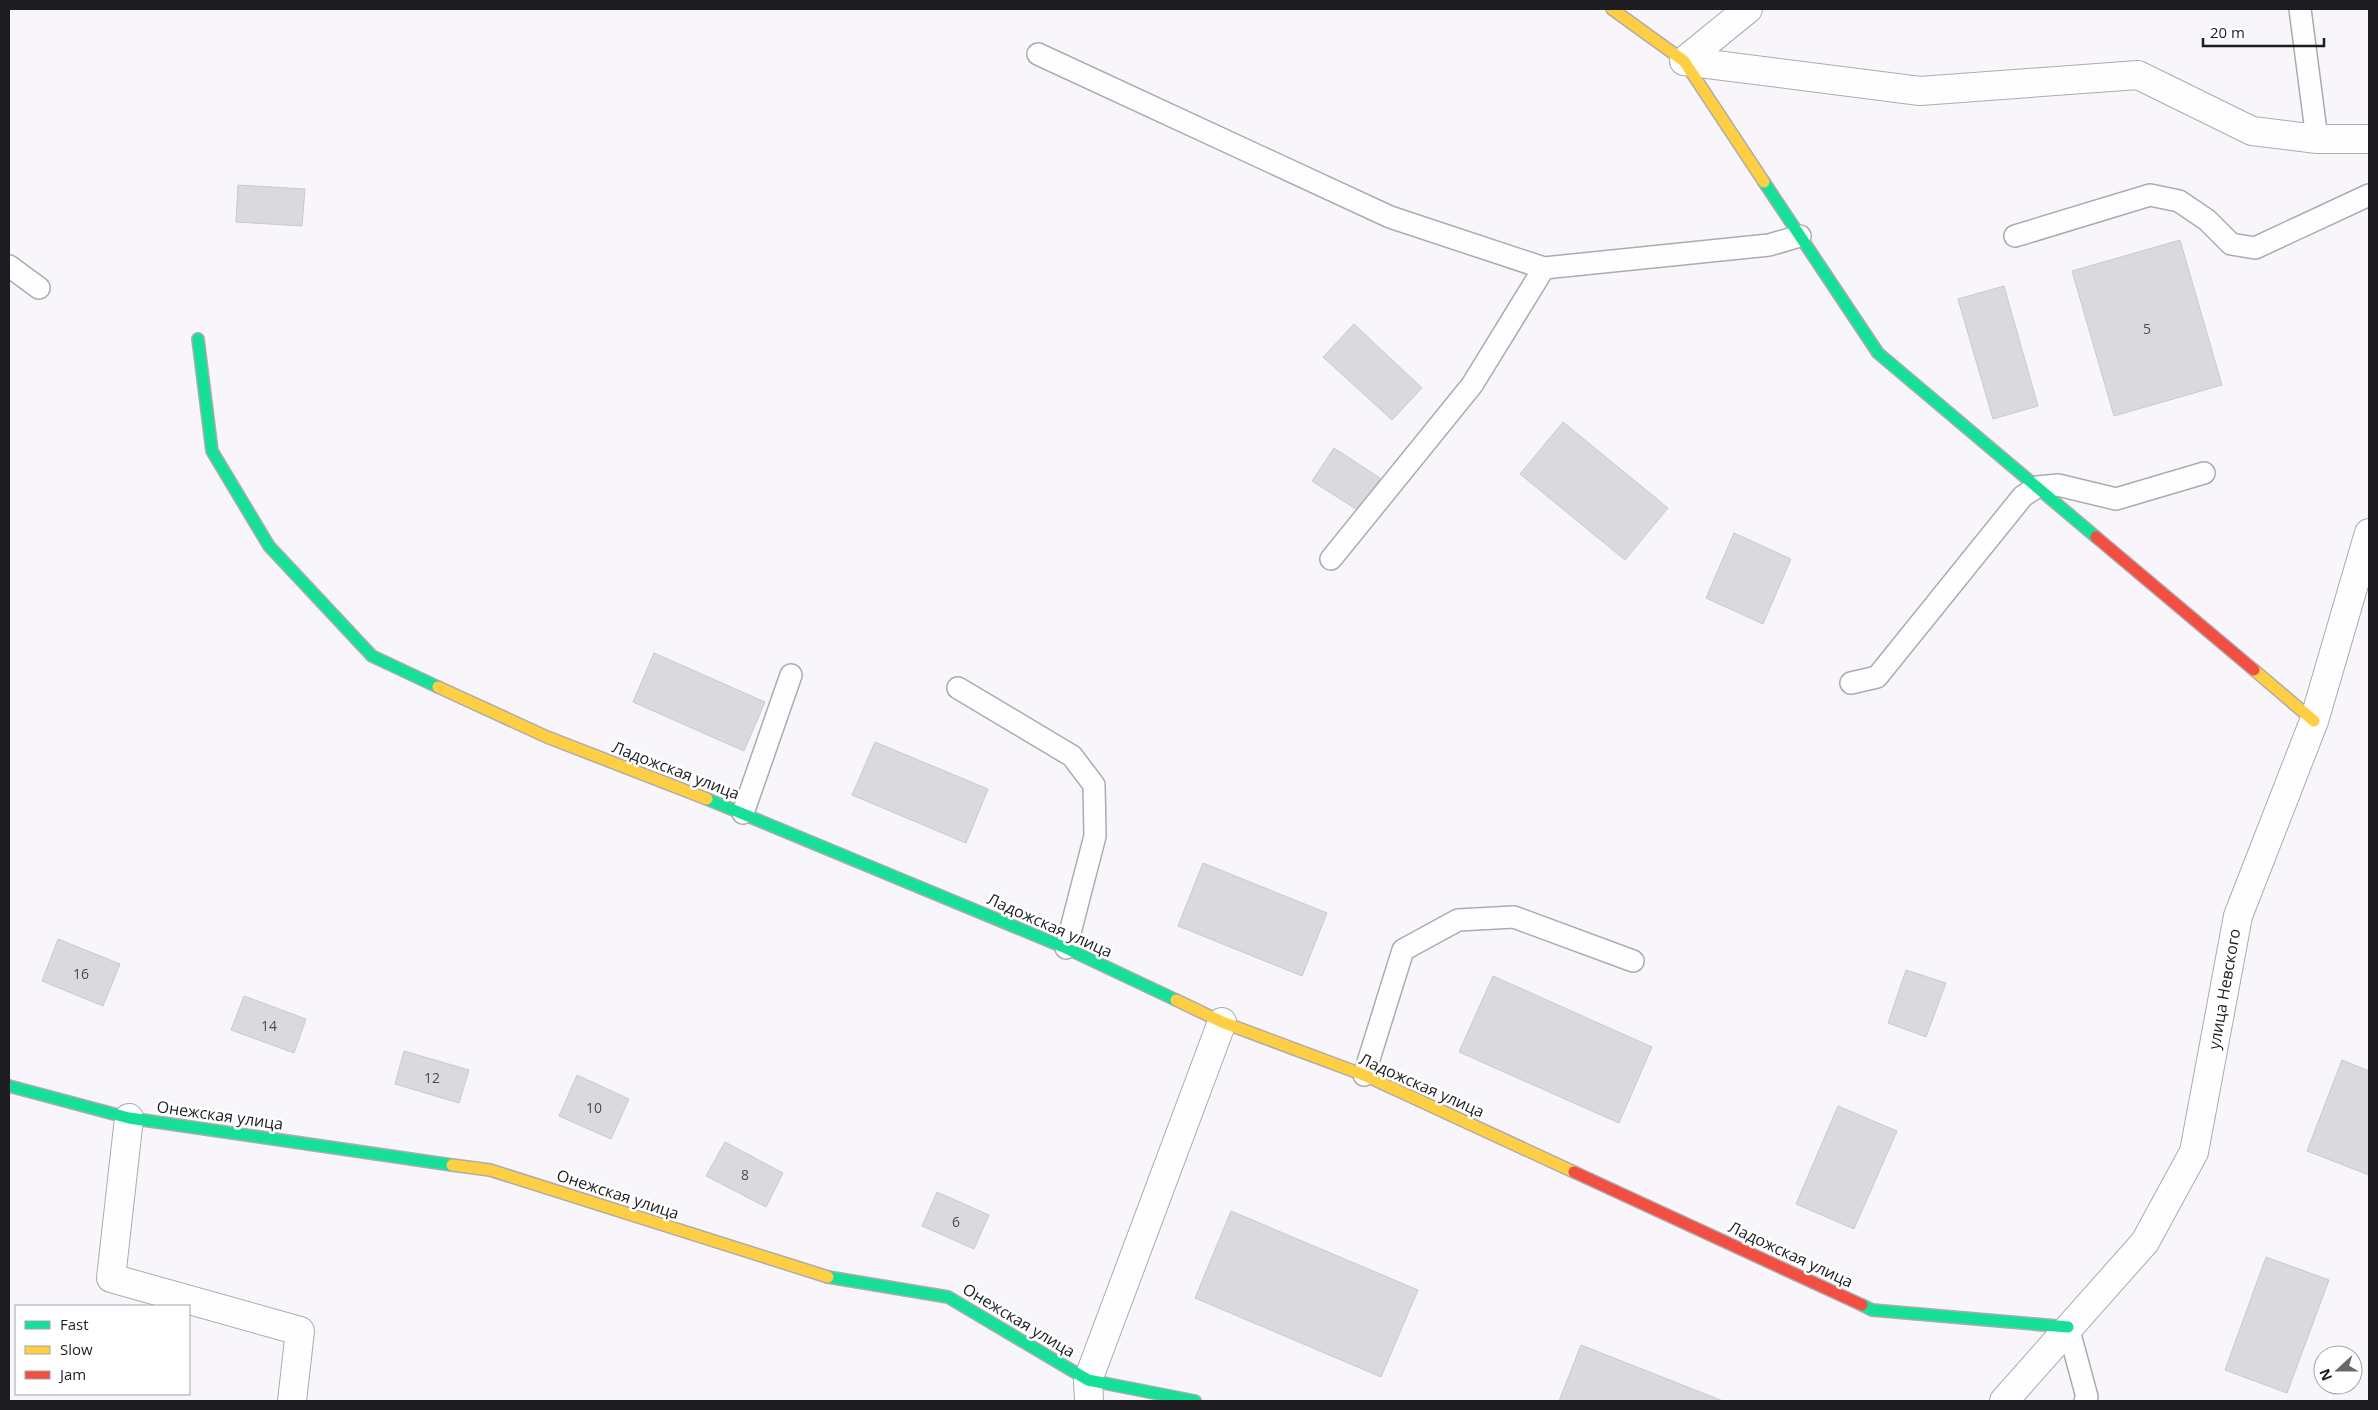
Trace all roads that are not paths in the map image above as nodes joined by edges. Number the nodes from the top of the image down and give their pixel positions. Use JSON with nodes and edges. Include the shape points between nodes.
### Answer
{"nodes":[{"id":1,"x":1612,"y":9,"type":"edge"},
{"id":2,"x":1748,"y":9,"type":"edge"},
{"id":3,"x":2300,"y":9,"type":"edge"},
{"id":4,"x":1038,"y":54,"type":"dead end"},
{"id":5,"x":1684,"y":61,"type":"junction"},
{"id":6,"x":2317,"y":139,"type":"junction"},
{"id":7,"x":2369,"y":139,"type":"edge"},
{"id":8,"x":2369,"y":196,"type":"edge"},
{"id":9,"x":1800,"y":236,"type":"junction"},
{"id":10,"x":2015,"y":236,"type":"dead end"},
{"id":11,"x":9,"y":266,"type":"edge"},
{"id":12,"x":1544,"y":268,"type":"junction"},
{"id":13,"x":38,"y":288,"type":"dead end"},
{"id":14,"x":198,"y":339,"type":"dead end"},
{"id":15,"x":2204,"y":473,"type":"dead end"},
{"id":16,"x":2038,"y":487,"type":"junction"},
{"id":17,"x":2369,"y":533,"type":"edge"},
{"id":18,"x":1331,"y":559,"type":"dead end"},
{"id":19,"x":791,"y":675,"type":"dead end"},
{"id":20,"x":1850,"y":683,"type":"dead end"},
{"id":21,"x":958,"y":688,"type":"dead end"},
{"id":22,"x":2314,"y":722,"type":"junction"},
{"id":23,"x":743,"y":813,"type":"junction"},
{"id":24,"x":1066,"y":948,"type":"junction"},
{"id":25,"x":1633,"y":962,"type":"dead end"},
{"id":26,"x":1222,"y":1022,"type":"junction"},
{"id":27,"x":1364,"y":1075,"type":"junction"},
{"id":28,"x":9,"y":1086,"type":"edge"},
{"id":29,"x":129,"y":1118,"type":"junction"},
{"id":30,"x":2068,"y":1328,"type":"junction"},
{"id":31,"x":1088,"y":1391,"type":"edge"},
{"id":32,"x":292,"y":1401,"type":"edge"},
{"id":33,"x":1195,"y":1401,"type":"edge"},
{"id":34,"x":2004,"y":1401,"type":"edge"},
{"id":35,"x":2086,"y":1401,"type":"edge"}],
"edges":[{"from":1,"to":5,"type":"street"},
{"from":2,"to":5,"type":"street"},
{"from":3,"to":6,"type":"lane"},
{"from":4,"to":12,"type":"lane","via":[[1390,217]]},
{"from":5,"to":6,"type":"street","via":[[1920,91],[2138,75],[2252,131]]},
{"from":5,"to":9,"type":"street"},
{"from":6,"to":7,"type":"street"},
{"from":8,"to":10,"type":"lane","via":[[2255,248],[2231,244],[2207,220],[2179,201],[2150,196]]},
{"from":9,"to":12,"type":"lane","via":[[1769,245]]},
{"from":9,"to":16,"type":"street","via":[[1878,353]]},
{"from":11,"to":13,"type":"lane"},
{"from":12,"to":18,"type":"lane","via":[[1472,384]]},
{"from":14,"to":23,"type":"street","name":"Ладожская улица","via":[[212,451],[269,546],[372,656],[548,737]]},
{"from":15,"to":16,"type":"lane","via":[[2116,499],[2058,485]]},
{"from":16,"to":20,"type":"lane","via":[[2023,496],[1877,677]]},
{"from":16,"to":22,"type":"street"},
{"from":17,"to":22,"type":"street","name":"улица Невского"},
{"from":19,"to":23,"type":"lane"},
{"from":21,"to":24,"type":"lane","via":[[1072,756],[1094,786],[1096,836]]},
{"from":22,"to":30,"type":"street","name":"улица Невского","via":[[2238,916],[2194,1152],[2145,1242]]},
{"from":23,"to":24,"type":"street","name":"Ладожская улица"},
{"from":24,"to":26,"type":"street","name":"Ладожская улица"},
{"from":25,"to":27,"type":"lane","via":[[1514,917],[1458,920],[1403,950]]},
{"from":26,"to":27,"type":"street","name":"Ладожская улица"},
{"from":26,"to":31,"type":"street"},
{"from":27,"to":30,"type":"street","name":"Ладожская улица","via":[[1872,1310]]},
{"from":28,"to":29,"type":"street","name":"Онежская улица"},
{"from":29,"to":31,"type":"street","name":"Онежская улица","via":[[490,1170],[826,1277],[948,1297]]},
{"from":29,"to":32,"type":"street","via":[[111,1278],[300,1331]]},
{"from":30,"to":34,"type":"street","name":"улица Невского"},
{"from":30,"to":35,"type":"lane"},
{"from":31,"to":33,"type":"street","name":"Онежская улица"}]}
